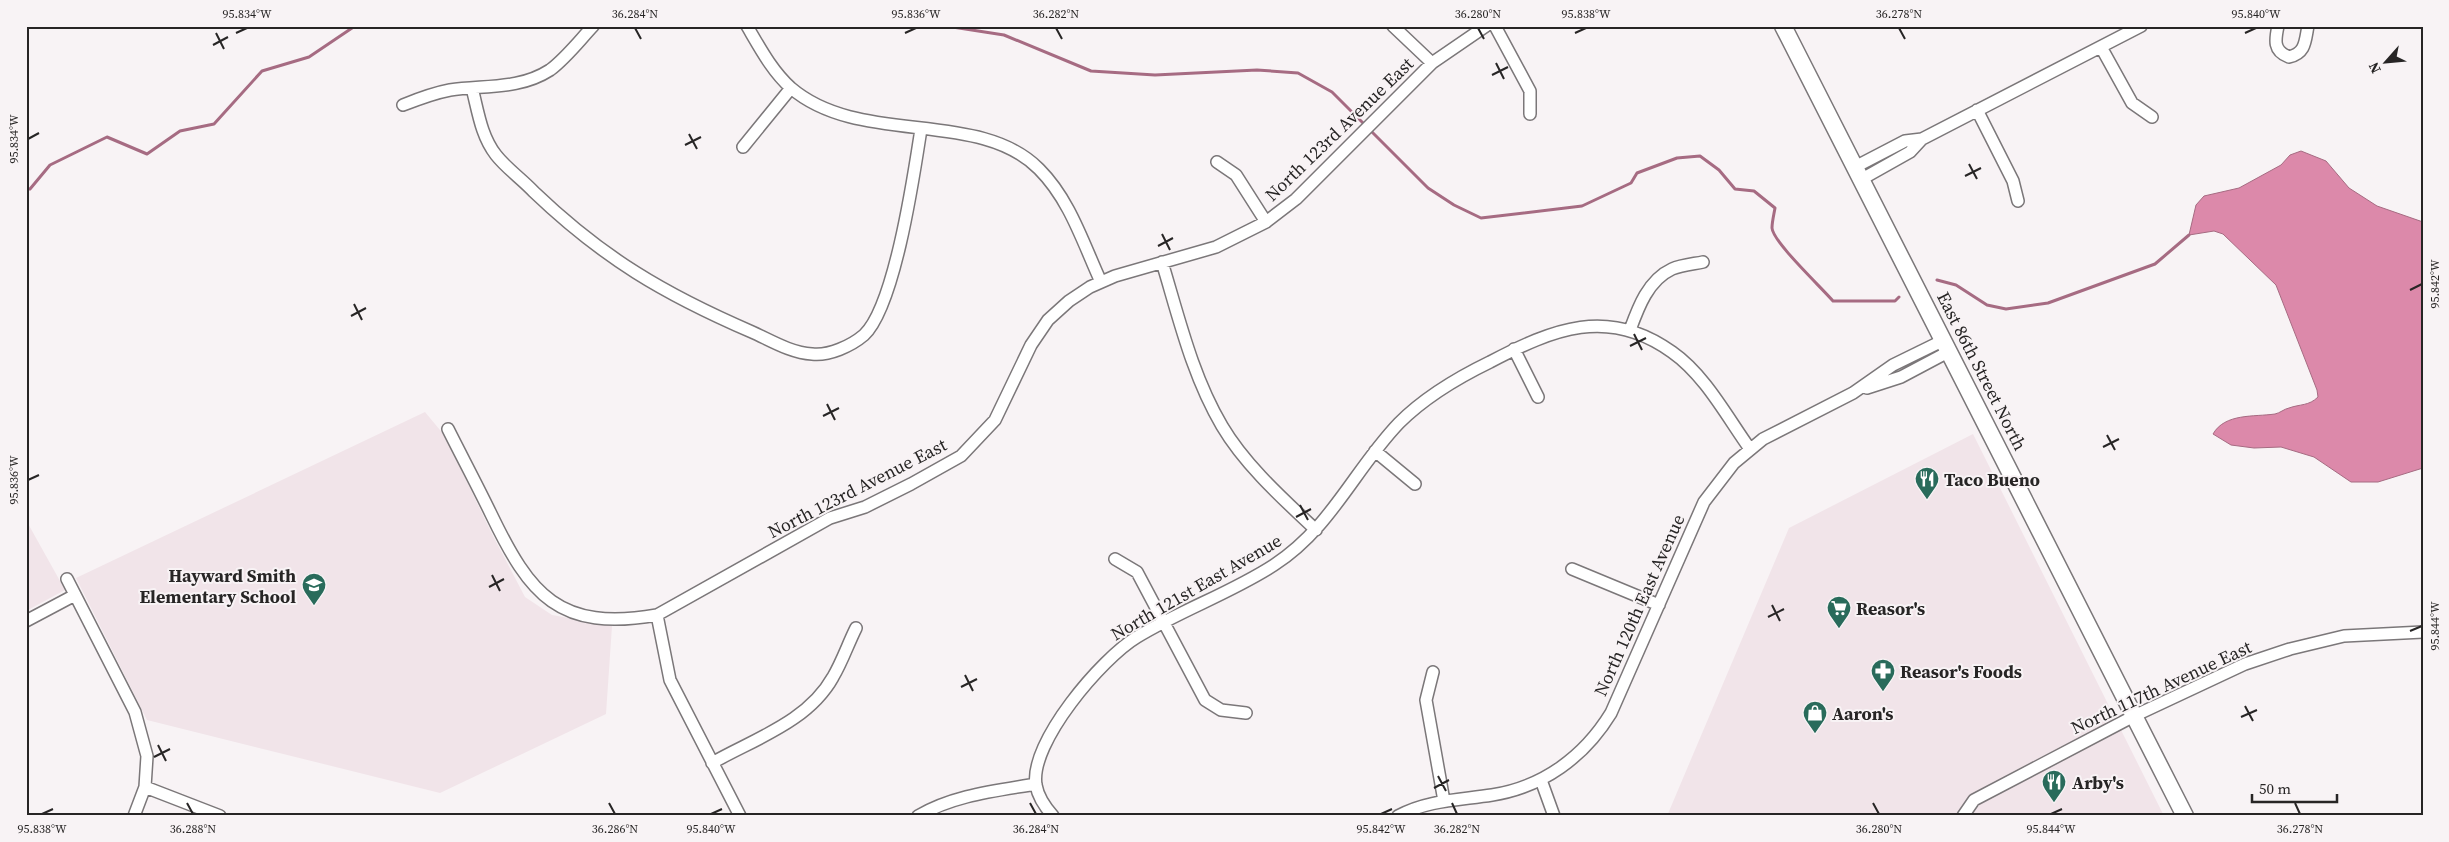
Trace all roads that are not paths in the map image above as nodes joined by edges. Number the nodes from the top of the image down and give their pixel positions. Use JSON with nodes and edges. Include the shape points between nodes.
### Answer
{"nodes":[{"id":1,"x":592,"y":26,"type":"edge"},
{"id":2,"x":748,"y":26,"type":"edge"},
{"id":3,"x":1393,"y":26,"type":"edge"},
{"id":4,"x":1486,"y":26,"type":"edge"},
{"id":5,"x":1495,"y":26,"type":"edge"},
{"id":6,"x":1783,"y":26,"type":"edge"},
{"id":7,"x":2141,"y":26,"type":"edge"},
{"id":8,"x":2278,"y":26,"type":"edge"},
{"id":9,"x":2308,"y":26,"type":"edge"},
{"id":10,"x":2101,"y":47,"type":"junction"},
{"id":11,"x":1432,"y":63,"type":"junction"},
{"id":12,"x":472,"y":88,"type":"junction"},
{"id":13,"x":791,"y":88,"type":"junction"},
{"id":14,"x":402,"y":105,"type":"dead end"},
{"id":15,"x":1978,"y":110,"type":"junction"},
{"id":16,"x":1530,"y":114,"type":"dead end"},
{"id":17,"x":2152,"y":117,"type":"dead end"},
{"id":18,"x":921,"y":129,"type":"junction"},
{"id":19,"x":743,"y":147,"type":"dead end"},
{"id":20,"x":1217,"y":162,"type":"dead end"},
{"id":21,"x":1858,"y":173,"type":"junction"},
{"id":22,"x":2018,"y":201,"type":"dead end"},
{"id":23,"x":1266,"y":222,"type":"junction"},
{"id":24,"x":1162,"y":262,"type":"junction"},
{"id":25,"x":1703,"y":262,"type":"dead end"},
{"id":26,"x":1101,"y":282,"type":"junction"},
{"id":27,"x":1630,"y":330,"type":"junction"},
{"id":28,"x":1947,"y":345,"type":"junction"},
{"id":29,"x":1514,"y":349,"type":"junction"},
{"id":30,"x":1538,"y":397,"type":"dead end"},
{"id":31,"x":448,"y":429,"type":"dead end"},
{"id":32,"x":1750,"y":449,"type":"junction"},
{"id":33,"x":1375,"y":451,"type":"junction"},
{"id":34,"x":1415,"y":484,"type":"dead end"},
{"id":35,"x":1316,"y":530,"type":"junction"},
{"id":36,"x":1115,"y":559,"type":"dead end"},
{"id":37,"x":1572,"y":569,"type":"dead end"},
{"id":38,"x":67,"y":579,"type":"dead end"},
{"id":39,"x":75,"y":595,"type":"junction"},
{"id":40,"x":1659,"y":605,"type":"junction"},
{"id":41,"x":656,"y":615,"type":"junction"},
{"id":42,"x":26,"y":620,"type":"edge"},
{"id":43,"x":1163,"y":623,"type":"junction"},
{"id":44,"x":856,"y":628,"type":"dead end"},
{"id":45,"x":2423,"y":632,"type":"edge"},
{"id":46,"x":1433,"y":672,"type":"dead end"},
{"id":47,"x":1246,"y":713,"type":"dead end"},
{"id":48,"x":2134,"y":716,"type":"junction"},
{"id":49,"x":712,"y":762,"type":"junction"},
{"id":50,"x":1540,"y":780,"type":"junction"},
{"id":51,"x":1036,"y":784,"type":"junction"},
{"id":52,"x":145,"y":787,"type":"junction"},
{"id":53,"x":1444,"y":801,"type":"junction"},
{"id":54,"x":134,"y":816,"type":"edge"},
{"id":55,"x":220,"y":816,"type":"edge"},
{"id":56,"x":740,"y":816,"type":"edge"},
{"id":57,"x":918,"y":816,"type":"edge"},
{"id":58,"x":1052,"y":816,"type":"edge"},
{"id":59,"x":1398,"y":816,"type":"edge"},
{"id":60,"x":1554,"y":816,"type":"edge"},
{"id":61,"x":1963,"y":816,"type":"edge"},
{"id":62,"x":2185,"y":816,"type":"edge"}],
"edges":[{"from":1,"to":12,"type":"street","via":[[562,60],[539,76],[515,85]]},
{"from":2,"to":13,"type":"street","via":[[768,61]]},
{"from":3,"to":11,"type":"street"},
{"from":4,"to":11,"type":"street","name":"North 123rd Avenue East"},
{"from":5,"to":16,"type":"street","via":[[1530,91]]},
{"from":6,"to":21,"type":"main road","name":"East 86th Street North"},
{"from":7,"to":10,"type":"street"},
{"from":8,"to":9,"type":"street","via":[[2275,42],[2278,50],[2289,56],[2297,55],[2304,48]]},
{"from":10,"to":15,"type":"street"},
{"from":10,"to":17,"type":"street","via":[[2132,103]]},
{"from":11,"to":23,"type":"street","name":"North 123rd Avenue East","via":[[1296,199]]},
{"from":12,"to":14,"type":"street","via":[[435,94]]},
{"from":12,"to":18,"type":"street","via":[[483,129],[496,154],[567,223],[607,255],[653,285],[703,311],[794,350],[812,354],[830,353],[851,344],[865,334],[875,319],[902,235]]},
{"from":13,"to":18,"type":"street","via":[[844,116]]},
{"from":13,"to":19,"type":"street"},
{"from":15,"to":21,"type":"street","via":[[1922,139],[1910,152]]},
{"from":15,"to":22,"type":"street","via":[[2013,181]]},
{"from":18,"to":26,"type":"street","via":[[986,139],[1008,148],[1039,168],[1069,209]]},
{"from":20,"to":23,"type":"street","via":[[1236,175]]},
{"from":21,"to":28,"type":"main road","name":"East 86th Street North"},
{"from":23,"to":24,"type":"street","name":"North 123rd Avenue East","via":[[1216,247]]},
{"from":24,"to":26,"type":"street","name":"North 123rd Avenue East"},
{"from":24,"to":35,"type":"street","via":[[1187,350],[1222,427],[1243,456]]},
{"from":25,"to":27,"type":"street","via":[[1672,269],[1662,276],[1642,300]]},
{"from":26,"to":41,"type":"street","name":"North 123rd Avenue East","via":[[1069,301],[1048,320],[1031,344],[995,420],[961,456],[873,503],[830,518]]},
{"from":27,"to":29,"type":"street","name":"North 121st East Avenue","via":[[1598,326],[1569,328]]},
{"from":27,"to":32,"type":"street","name":"North 121st East Avenue","via":[[1653,340],[1683,360]]},
{"from":28,"to":32,"type":"street","name":"North 120th East Avenue","via":[[1901,377],[1853,393],[1785,427]]},
{"from":28,"to":48,"type":"main road","name":"East 86th Street North"},
{"from":29,"to":30,"type":"street"},
{"from":29,"to":33,"type":"street","name":"North 121st East Avenue","via":[[1438,391],[1400,423]]},
{"from":31,"to":41,"type":"street","name":"North 123rd Avenue East","via":[[519,568],[539,592],[578,614],[606,620]]},
{"from":32,"to":40,"type":"street","name":"North 120th East Avenue","via":[[1734,463],[1704,502]]},
{"from":33,"to":34,"type":"street"},
{"from":33,"to":35,"type":"street","name":"North 121st East Avenue"},
{"from":35,"to":43,"type":"street","name":"North 121st East Avenue","via":[[1296,550],[1274,565]]},
{"from":36,"to":43,"type":"street","via":[[1137,572]]},
{"from":37,"to":40,"type":"street"},
{"from":38,"to":39,"type":"street"},
{"from":39,"to":42,"type":"street"},
{"from":39,"to":52,"type":"street","via":[[135,712],[147,756]]},
{"from":40,"to":50,"type":"street","name":"North 120th East Avenue","via":[[1621,693],[1600,731],[1575,758]]},
{"from":41,"to":49,"type":"street","via":[[670,680]]},
{"from":43,"to":47,"type":"street","via":[[1205,700],[1221,710]]},
{"from":43,"to":51,"type":"street","name":"North 121st East Avenue","via":[[1123,647],[1088,681],[1046,742],[1036,771]]},
{"from":44,"to":49,"type":"street","via":[[833,678],[816,698],[785,724]]},
{"from":45,"to":48,"type":"street","name":"North 117th Avenue East","via":[[2344,636],[2290,649],[2245,664]]},
{"from":46,"to":53,"type":"street","via":[[1426,700]]},
{"from":48,"to":61,"type":"street","name":"North 117th Avenue East","via":[[1974,800]]},
{"from":48,"to":62,"type":"main road","name":"East 86th Street North"},
{"from":49,"to":56,"type":"street"},
{"from":50,"to":53,"type":"street","name":"North 120th East Avenue","via":[[1506,792]]},
{"from":50,"to":60,"type":"street"},
{"from":51,"to":57,"type":"street","via":[[964,797],[933,807]]},
{"from":51,"to":58,"type":"street","via":[[1039,796]]},
{"from":52,"to":54,"type":"street"},
{"from":52,"to":55,"type":"street"},
{"from":53,"to":59,"type":"street","name":"North 120th East Avenue"}]}
